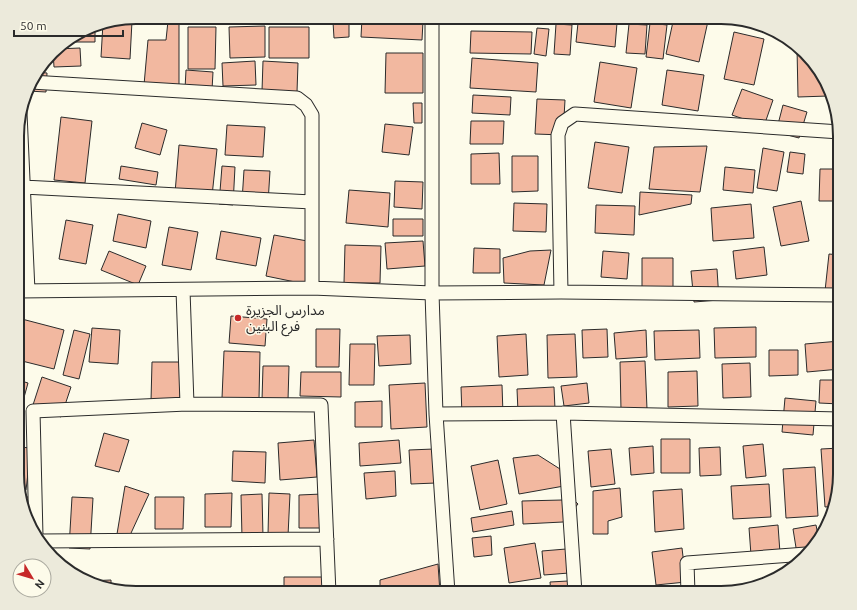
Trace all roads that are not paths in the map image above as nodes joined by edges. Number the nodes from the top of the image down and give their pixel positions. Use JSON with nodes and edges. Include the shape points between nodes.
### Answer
{"nodes":[{"id":1,"x":432,"y":24,"type":"edge"},
{"id":2,"x":38,"y":82,"type":"edge"},
{"id":3,"x":833,"y":132,"type":"edge"},
{"id":4,"x":24,"y":187,"type":"edge"},
{"id":5,"x":312,"y":202,"type":"junction"},
{"id":6,"x":312,"y":288,"type":"junction"},
{"id":7,"x":183,"y":290,"type":"junction"},
{"id":8,"x":24,"y":291,"type":"edge"},
{"id":9,"x":561,"y":292,"type":"junction"},
{"id":10,"x":432,"y":293,"type":"junction"},
{"id":11,"x":833,"y":295,"type":"edge"},
{"id":12,"x":187,"y":404,"type":"junction"},
{"id":13,"x":563,"y":413,"type":"junction"},
{"id":14,"x":436,"y":414,"type":"junction"},
{"id":15,"x":833,"y":419,"type":"edge"},
{"id":16,"x":36,"y":523,"type":"edge"},
{"id":17,"x":327,"y":539,"type":"junction"},
{"id":18,"x":46,"y":541,"type":"edge"},
{"id":19,"x":798,"y":555,"type":"edge"},
{"id":20,"x":329,"y":586,"type":"edge"},
{"id":21,"x":448,"y":586,"type":"edge"},
{"id":22,"x":575,"y":586,"type":"edge"},
{"id":23,"x":688,"y":586,"type":"edge"}],
"edges":[{"from":1,"to":10,"type":"street"},
{"from":2,"to":5,"type":"street","via":[[297,98],[306,105],[312,115]]},
{"from":3,"to":9,"type":"street","via":[[575,114],[562,123],[558,135]]},
{"from":4,"to":5,"type":"street"},
{"from":5,"to":6,"type":"street"},
{"from":6,"to":7,"type":"street"},
{"from":6,"to":10,"type":"street"},
{"from":7,"to":8,"type":"street"},
{"from":7,"to":12,"type":"street"},
{"from":9,"to":10,"type":"street"},
{"from":9,"to":11,"type":"street"},
{"from":10,"to":14,"type":"street"},
{"from":12,"to":16,"type":"street","via":[[33,411]]},
{"from":12,"to":17,"type":"street","via":[[321,405]]},
{"from":13,"to":14,"type":"street"},
{"from":13,"to":15,"type":"street"},
{"from":13,"to":22,"type":"street"},
{"from":14,"to":21,"type":"street"},
{"from":17,"to":18,"type":"street"},
{"from":17,"to":20,"type":"street"},
{"from":19,"to":23,"type":"street","via":[[687,562]]}]}
